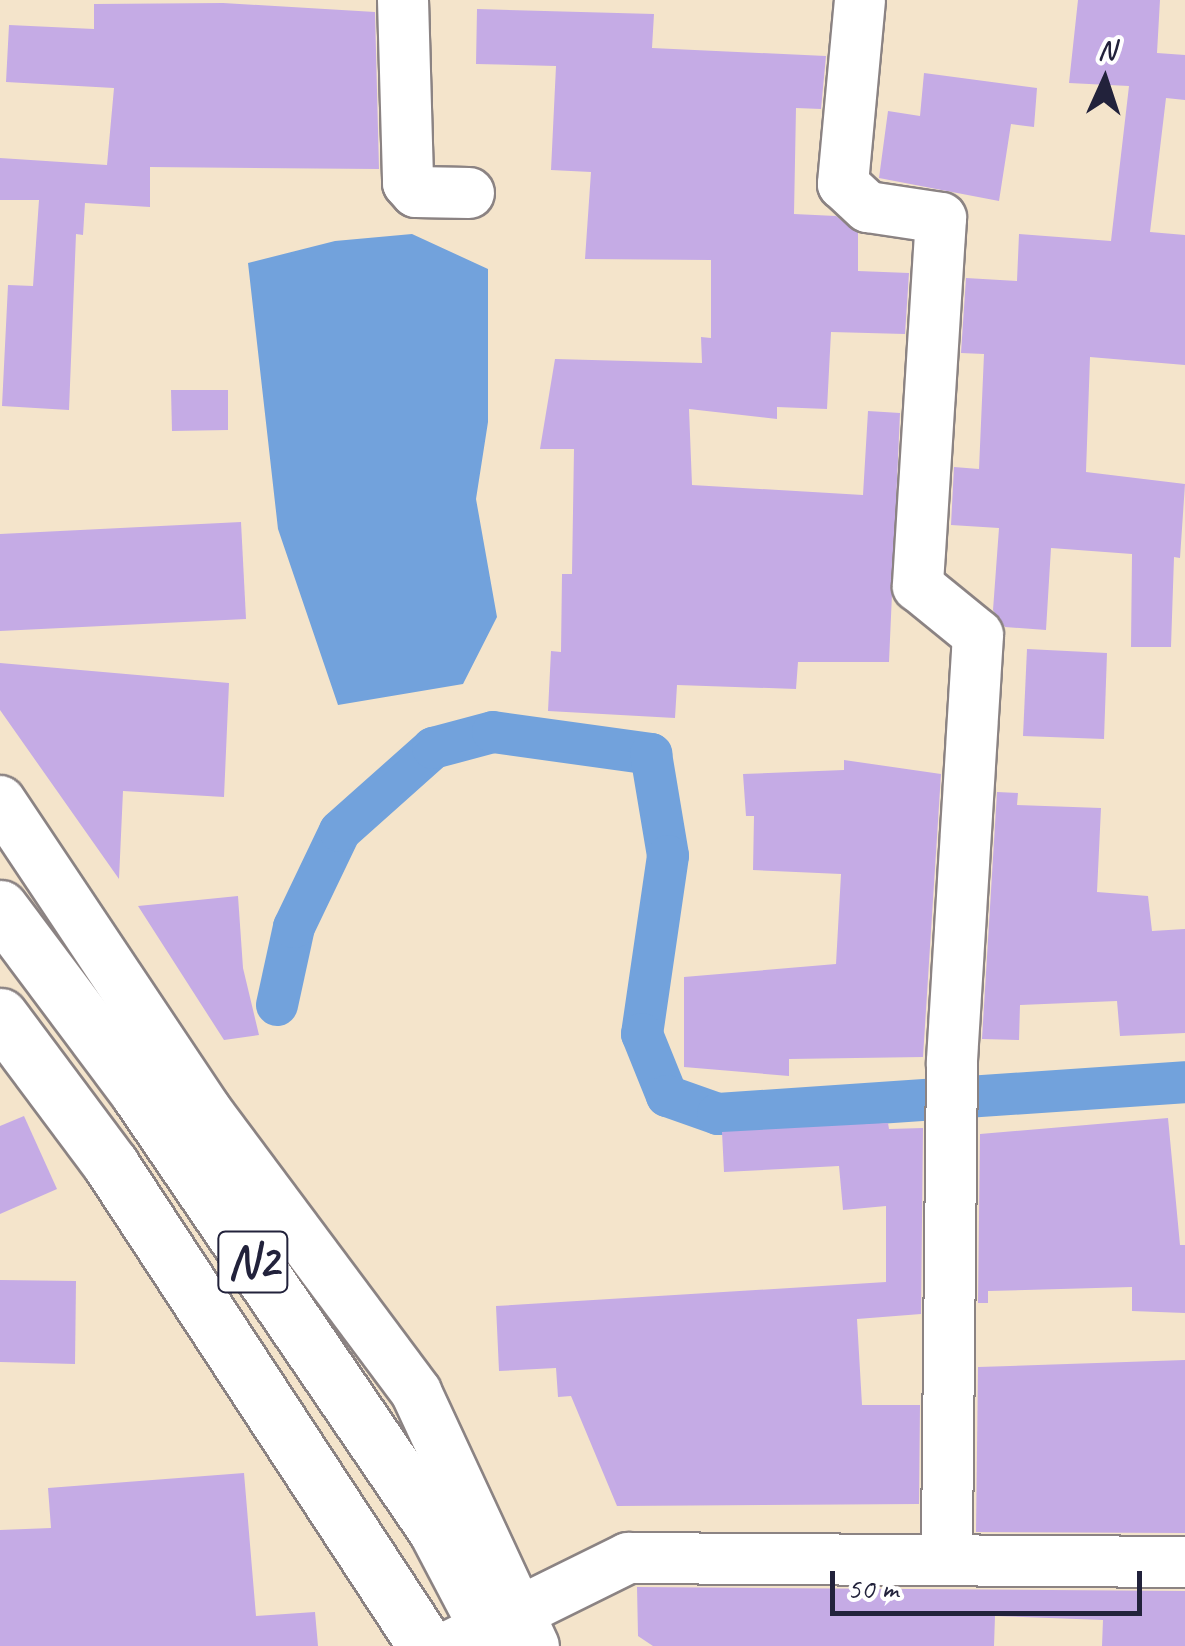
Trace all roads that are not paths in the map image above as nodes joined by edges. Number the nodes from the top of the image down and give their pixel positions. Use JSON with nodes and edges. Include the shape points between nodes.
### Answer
{"nodes":[{"id":1,"x":403,"y":0,"type":"edge"},
{"id":2,"x":860,"y":0,"type":"edge"},
{"id":3,"x":469,"y":193,"type":"dead end"},
{"id":4,"x":0,"y":801,"type":"edge"},
{"id":5,"x":0,"y":908,"type":"edge"},
{"id":6,"x":0,"y":1016,"type":"edge"},
{"id":7,"x":947,"y":1556,"type":"junction"},
{"id":8,"x":1185,"y":1562,"type":"edge"},
{"id":9,"x":498,"y":1635,"type":"edge"},
{"id":10,"x":426,"y":1646,"type":"edge"}],
"edges":[{"from":1,"to":3,"type":"street","via":[[408,183],[416,192]]},
{"from":2,"to":7,"type":"street","via":[[843,184],[868,207],[941,218],[918,586],[978,636],[952,1062]]},
{"from":4,"to":9,"type":"street","via":[[206,1110],[416,1392]]},
{"from":5,"to":9,"type":"highway","number":"N2","via":[[150,1110],[436,1530]]},
{"from":6,"to":10,"type":"highway","number":"N2","via":[[111,1164]]},
{"from":7,"to":8,"type":"street"},
{"from":7,"to":9,"type":"street","via":[[628,1558]]}]}
